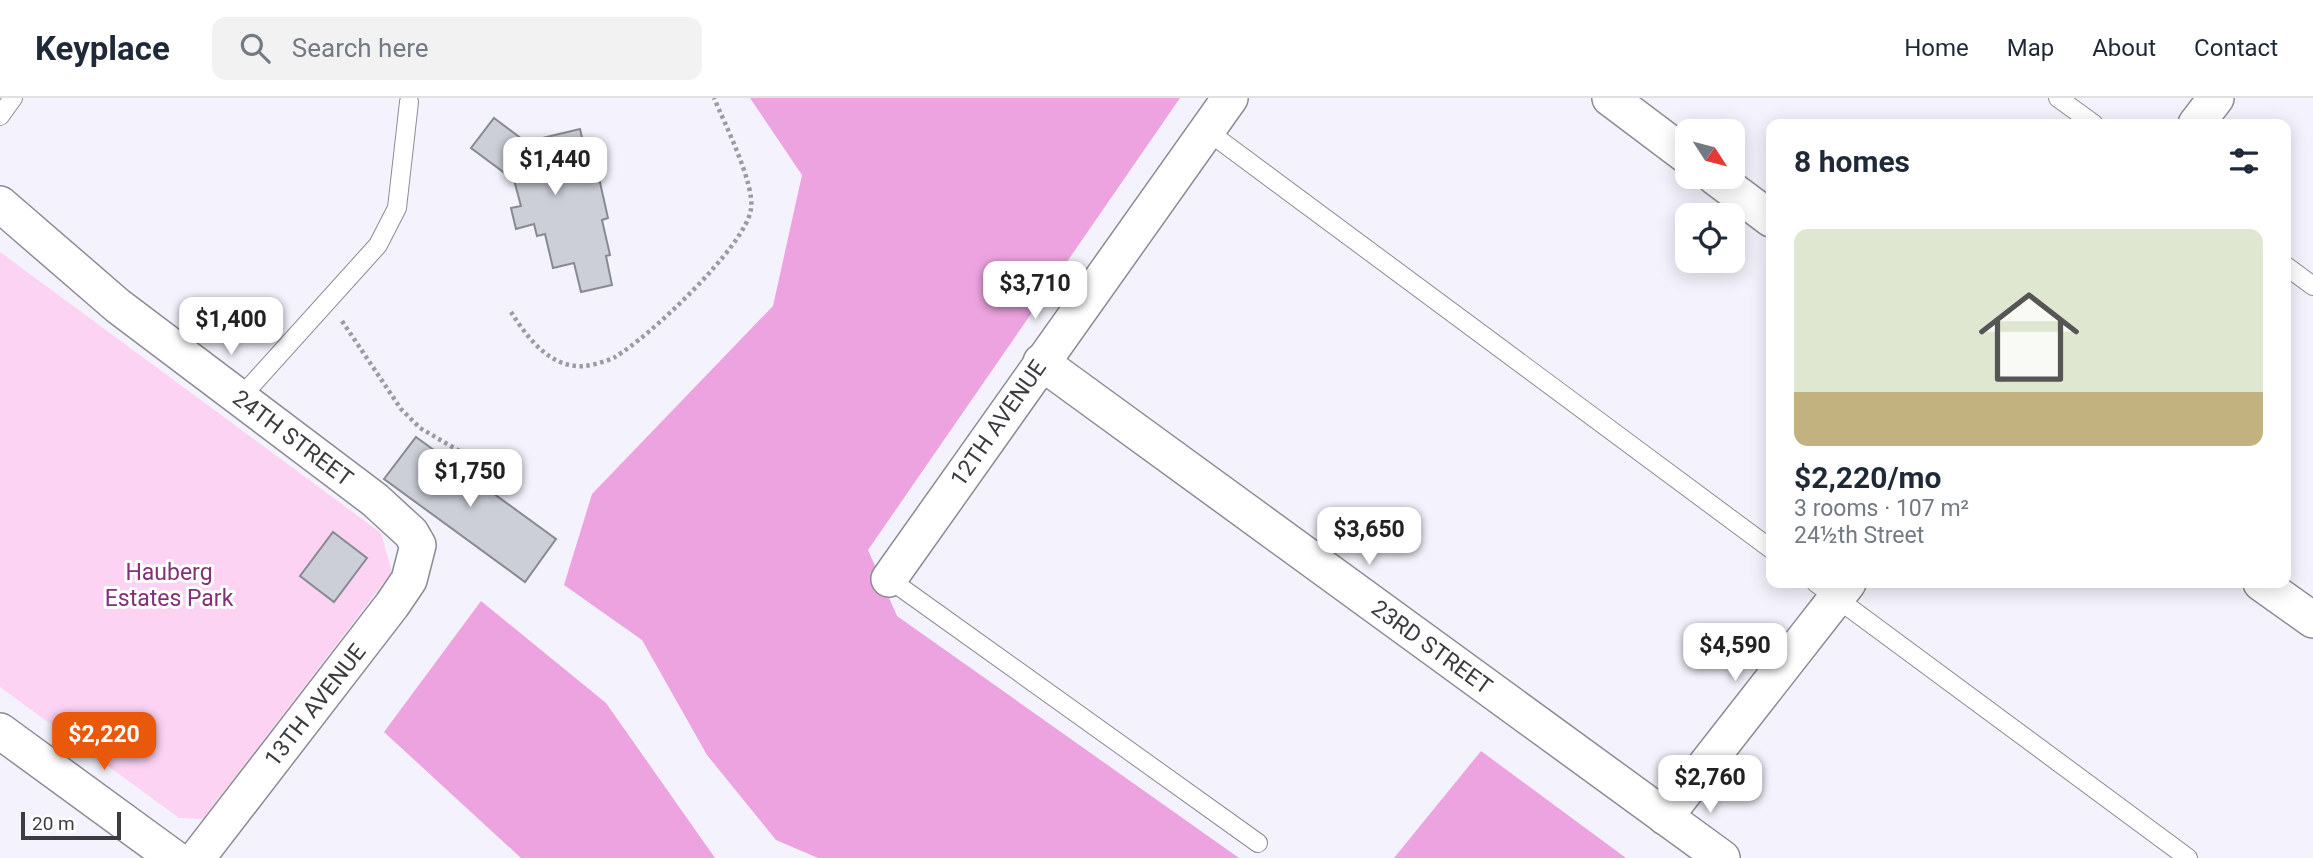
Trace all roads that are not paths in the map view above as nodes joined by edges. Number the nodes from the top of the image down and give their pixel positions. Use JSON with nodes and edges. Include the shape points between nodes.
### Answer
{"nodes":[{"id":1,"x":13,"y":98,"type":"edge"},
{"id":2,"x":1230,"y":98,"type":"edge"},
{"id":3,"x":1610,"y":98,"type":"edge"},
{"id":4,"x":2058,"y":98,"type":"edge"},
{"id":5,"x":2216,"y":98,"type":"edge"},
{"id":6,"x":409,"y":102,"type":"dead end"},
{"id":7,"x":0,"y":116,"type":"edge"},
{"id":8,"x":2087,"y":119,"type":"edge"},
{"id":9,"x":2200,"y":119,"type":"edge"},
{"id":10,"x":1206,"y":130,"type":"junction"},
{"id":11,"x":1675,"y":147,"type":"edge"},
{"id":12,"x":1731,"y":189,"type":"edge"},
{"id":13,"x":0,"y":204,"type":"edge"},
{"id":14,"x":1766,"y":215,"type":"edge"},
{"id":15,"x":2291,"y":270,"type":"edge"},
{"id":16,"x":2313,"y":286,"type":"edge"},
{"id":17,"x":1041,"y":362,"type":"junction"},
{"id":18,"x":240,"y":398,"type":"junction"},
{"id":19,"x":418,"y":545,"type":"joint"},
{"id":20,"x":1766,"y":545,"type":"edge"},
{"id":21,"x":889,"y":579,"type":"joint"},
{"id":22,"x":1834,"y":588,"type":"edge"},
{"id":23,"x":2268,"y":588,"type":"edge"},
{"id":24,"x":2313,"y":620,"type":"edge"},
{"id":25,"x":0,"y":731,"type":"edge"},
{"id":26,"x":1665,"y":817,"type":"junction"},
{"id":27,"x":1258,"y":843,"type":"dead end"},
{"id":28,"x":174,"y":858,"type":"edge"},
{"id":29,"x":197,"y":858,"type":"edge"},
{"id":30,"x":1722,"y":858,"type":"edge"},
{"id":31,"x":2188,"y":858,"type":"edge"}],
"edges":[{"from":1,"to":7,"type":"lane"},
{"from":2,"to":10,"type":"street","name":"12TH AVENUE"},
{"from":3,"to":11,"type":"street"},
{"from":4,"to":8,"type":"lane"},
{"from":5,"to":9,"type":"street"},
{"from":6,"to":18,"type":"lane","via":[[397,208],[378,245]]},
{"from":10,"to":17,"type":"street","name":"12TH AVENUE"},
{"from":10,"to":20,"type":"lane"},
{"from":12,"to":14,"type":"street"},
{"from":13,"to":18,"type":"street","name":"24TH STREET","via":[[118,306]]},
{"from":15,"to":16,"type":"lane"},
{"from":17,"to":21,"type":"street","name":"12TH AVENUE"},
{"from":17,"to":26,"type":"street","name":"23RD STREET"},
{"from":18,"to":19,"type":"street","name":"24TH STREET","via":[[392,514]]},
{"from":19,"to":29,"type":"street","name":"13TH AVENUE","via":[[409,580],[392,605]]},
{"from":21,"to":27,"type":"lane"},
{"from":22,"to":26,"type":"street"},
{"from":22,"to":31,"type":"lane"},
{"from":23,"to":24,"type":"street"},
{"from":25,"to":28,"type":"street"},
{"from":26,"to":30,"type":"street","name":"23RD STREET"}]}
